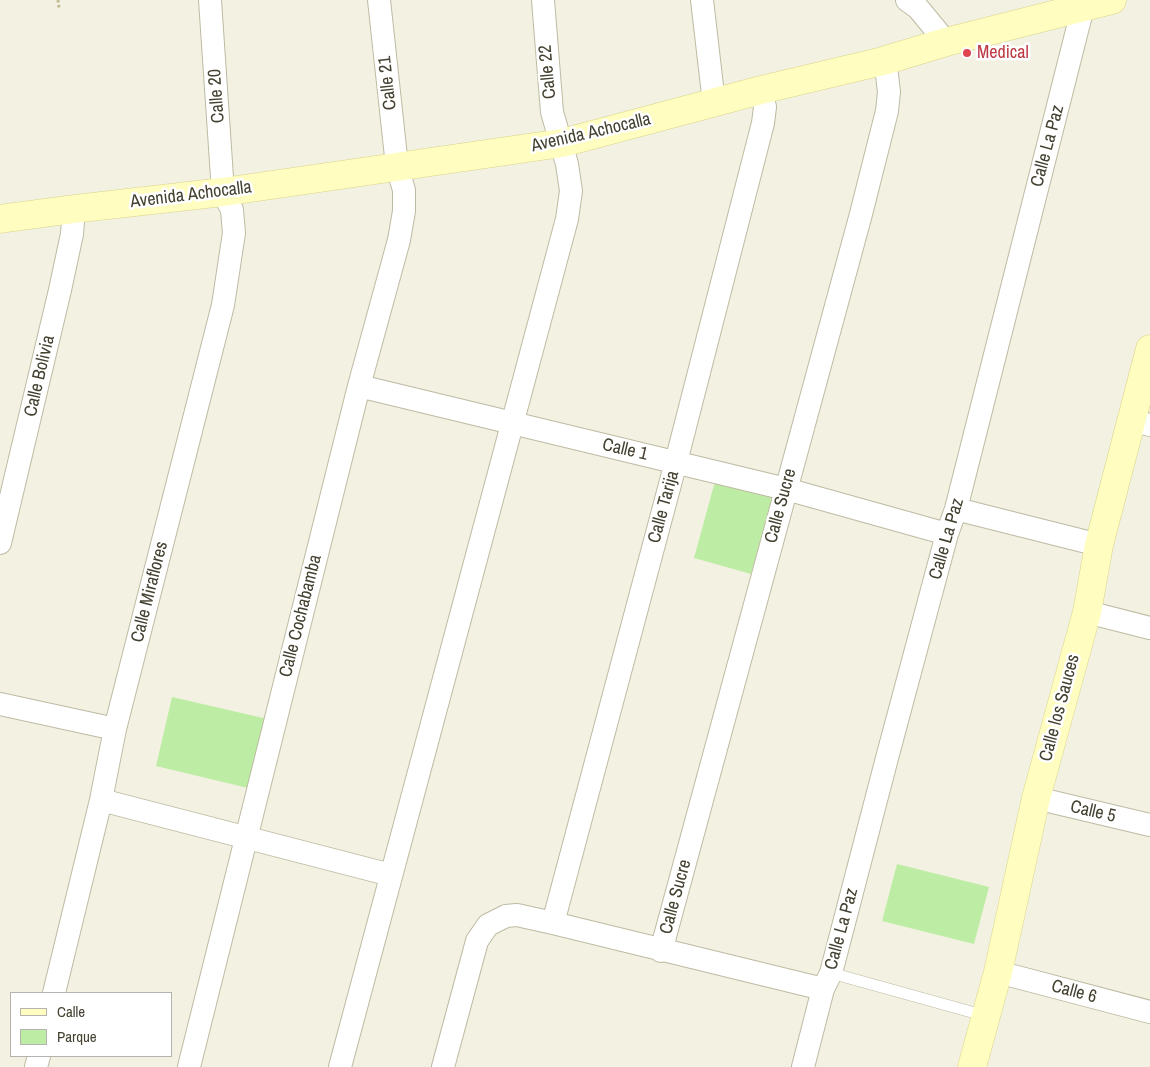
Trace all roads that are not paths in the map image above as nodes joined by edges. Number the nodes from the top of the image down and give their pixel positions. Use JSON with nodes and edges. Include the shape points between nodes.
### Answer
{"nodes":[{"id":1,"x":210,"y":0,"type":"edge"},
{"id":2,"x":379,"y":0,"type":"edge"},
{"id":3,"x":542,"y":0,"type":"edge"},
{"id":4,"x":702,"y":0,"type":"edge"},
{"id":5,"x":907,"y":0,"type":"edge"},
{"id":6,"x":1112,"y":0,"type":"edge"},
{"id":7,"x":1083,"y":8,"type":"junction"},
{"id":8,"x":946,"y":42,"type":"junction"},
{"id":9,"x":883,"y":61,"type":"junction"},
{"id":10,"x":762,"y":90,"type":"junction"},
{"id":11,"x":714,"y":102,"type":"junction"},
{"id":12,"x":562,"y":143,"type":"junction"},
{"id":13,"x":397,"y":166,"type":"junction"},
{"id":14,"x":223,"y":192,"type":"junction"},
{"id":15,"x":74,"y":209,"type":"junction"},
{"id":16,"x":0,"y":219,"type":"edge"},
{"id":17,"x":1150,"y":349,"type":"edge"},
{"id":18,"x":359,"y":386,"type":"junction"},
{"id":19,"x":1140,"y":422,"type":"edge"},
{"id":20,"x":512,"y":424,"type":"junction"},
{"id":21,"x":676,"y":462,"type":"junction"},
{"id":22,"x":786,"y":489,"type":"junction"},
{"id":23,"x":956,"y":509,"type":"junction"},
{"id":24,"x":947,"y":534,"type":"junction"},
{"id":25,"x":0,"y":543,"type":"edge"},
{"id":26,"x":1099,"y":545,"type":"junction"},
{"id":27,"x":1086,"y":612,"type":"junction"},
{"id":28,"x":1150,"y":628,"type":"edge"},
{"id":29,"x":0,"y":704,"type":"edge"},
{"id":30,"x":115,"y":729,"type":"junction"},
{"id":31,"x":1036,"y":798,"type":"junction"},
{"id":32,"x":101,"y":800,"type":"junction"},
{"id":33,"x":1150,"y":825,"type":"edge"},
{"id":34,"x":245,"y":837,"type":"junction"},
{"id":35,"x":391,"y":875,"type":"junction"},
{"id":36,"x":553,"y":923,"type":"junction"},
{"id":37,"x":661,"y":951,"type":"junction"},
{"id":38,"x":998,"y":972,"type":"junction"},
{"id":39,"x":827,"y":981,"type":"junction"},
{"id":40,"x":54,"y":992,"type":"edge"},
{"id":41,"x":1150,"y":1012,"type":"edge"},
{"id":42,"x":986,"y":1016,"type":"junction"},
{"id":43,"x":189,"y":1067,"type":"edge"},
{"id":44,"x":340,"y":1067,"type":"edge"},
{"id":45,"x":443,"y":1067,"type":"edge"},
{"id":46,"x":803,"y":1067,"type":"edge"},
{"id":47,"x":972,"y":1067,"type":"edge"}],
"edges":[{"from":1,"to":14,"type":"street","name":"Calle 20"},
{"from":2,"to":13,"type":"street","name":"Calle 21"},
{"from":3,"to":12,"type":"street","name":"Calle 22","via":[[552,112]]},
{"from":4,"to":11,"type":"street"},
{"from":5,"to":8,"type":"street","via":[[918,8]]},
{"from":6,"to":7,"type":"street","name":"Avenida Achocalla"},
{"from":7,"to":8,"type":"street","name":"Avenida Achocalla"},
{"from":7,"to":23,"type":"street","name":"Calle La Paz"},
{"from":8,"to":9,"type":"street","name":"Avenida Achocalla"},
{"from":9,"to":10,"type":"street","name":"Avenida Achocalla"},
{"from":9,"to":22,"type":"street","name":"Calle Sucre","via":[[889,92],[887,111]]},
{"from":10,"to":11,"type":"street","name":"Avenida Achocalla"},
{"from":10,"to":21,"type":"street","name":"Calle Tarija","via":[[763,123]]},
{"from":11,"to":12,"type":"street","name":"Avenida Achocalla"},
{"from":12,"to":13,"type":"street","name":"Avenida Achocalla"},
{"from":12,"to":20,"type":"street","name":"Calle 22","via":[[571,191],[567,219]]},
{"from":13,"to":14,"type":"street","name":"Avenida Achocalla"},
{"from":13,"to":18,"type":"street","name":"Calle Cochabamba","via":[[404,190],[399,240]]},
{"from":14,"to":15,"type":"street","name":"Avenida Achocalla"},
{"from":14,"to":30,"type":"street","name":"Calle Miraflores","via":[[232,210],[234,233],[223,305]]},
{"from":15,"to":16,"type":"street","name":"Avenida Achocalla"},
{"from":15,"to":25,"type":"street","name":"Calle Bolivia","via":[[60,290]]},
{"from":17,"to":19,"type":"street","name":"Calle los Sauces"},
{"from":18,"to":20,"type":"street","name":"Calle 1"},
{"from":18,"to":34,"type":"street","name":"Calle Cochabamba"},
{"from":19,"to":26,"type":"street","name":"Calle los Sauces"},
{"from":20,"to":21,"type":"street","name":"Calle 1"},
{"from":20,"to":35,"type":"street","name":"Calle 22"},
{"from":21,"to":22,"type":"street","name":"Calle 1"},
{"from":21,"to":36,"type":"street","name":"Calle Tarija"},
{"from":22,"to":24,"type":"street","name":"Calle 1"},
{"from":22,"to":37,"type":"street","name":"Calle Sucre"},
{"from":23,"to":24,"type":"street","name":"Calle La Paz"},
{"from":23,"to":26,"type":"street"},
{"from":24,"to":39,"type":"street","name":"Calle La Paz"},
{"from":26,"to":27,"type":"street","name":"Calle los Sauces"},
{"from":27,"to":28,"type":"street"},
{"from":27,"to":31,"type":"street","name":"Calle los Sauces"},
{"from":29,"to":30,"type":"street"},
{"from":30,"to":32,"type":"street","name":"Calle Miraflores"},
{"from":31,"to":33,"type":"street","name":"Calle 5"},
{"from":31,"to":38,"type":"street","name":"Calle los Sauces"},
{"from":32,"to":34,"type":"street"},
{"from":32,"to":40,"type":"street","name":"Calle Miraflores"},
{"from":34,"to":35,"type":"street"},
{"from":34,"to":43,"type":"street","name":"Calle Cochabamba"},
{"from":35,"to":44,"type":"street","name":"Calle 22"},
{"from":36,"to":37,"type":"street"},
{"from":36,"to":45,"type":"street","via":[[517,915],[506,916],[481,932]]},
{"from":37,"to":39,"type":"street"},
{"from":38,"to":41,"type":"street","name":"Calle 6"},
{"from":38,"to":42,"type":"street","name":"Calle los Sauces"},
{"from":39,"to":42,"type":"lane"},
{"from":39,"to":46,"type":"street","name":"Calle La Paz"},
{"from":42,"to":47,"type":"street","name":"Calle los Sauces"}]}
